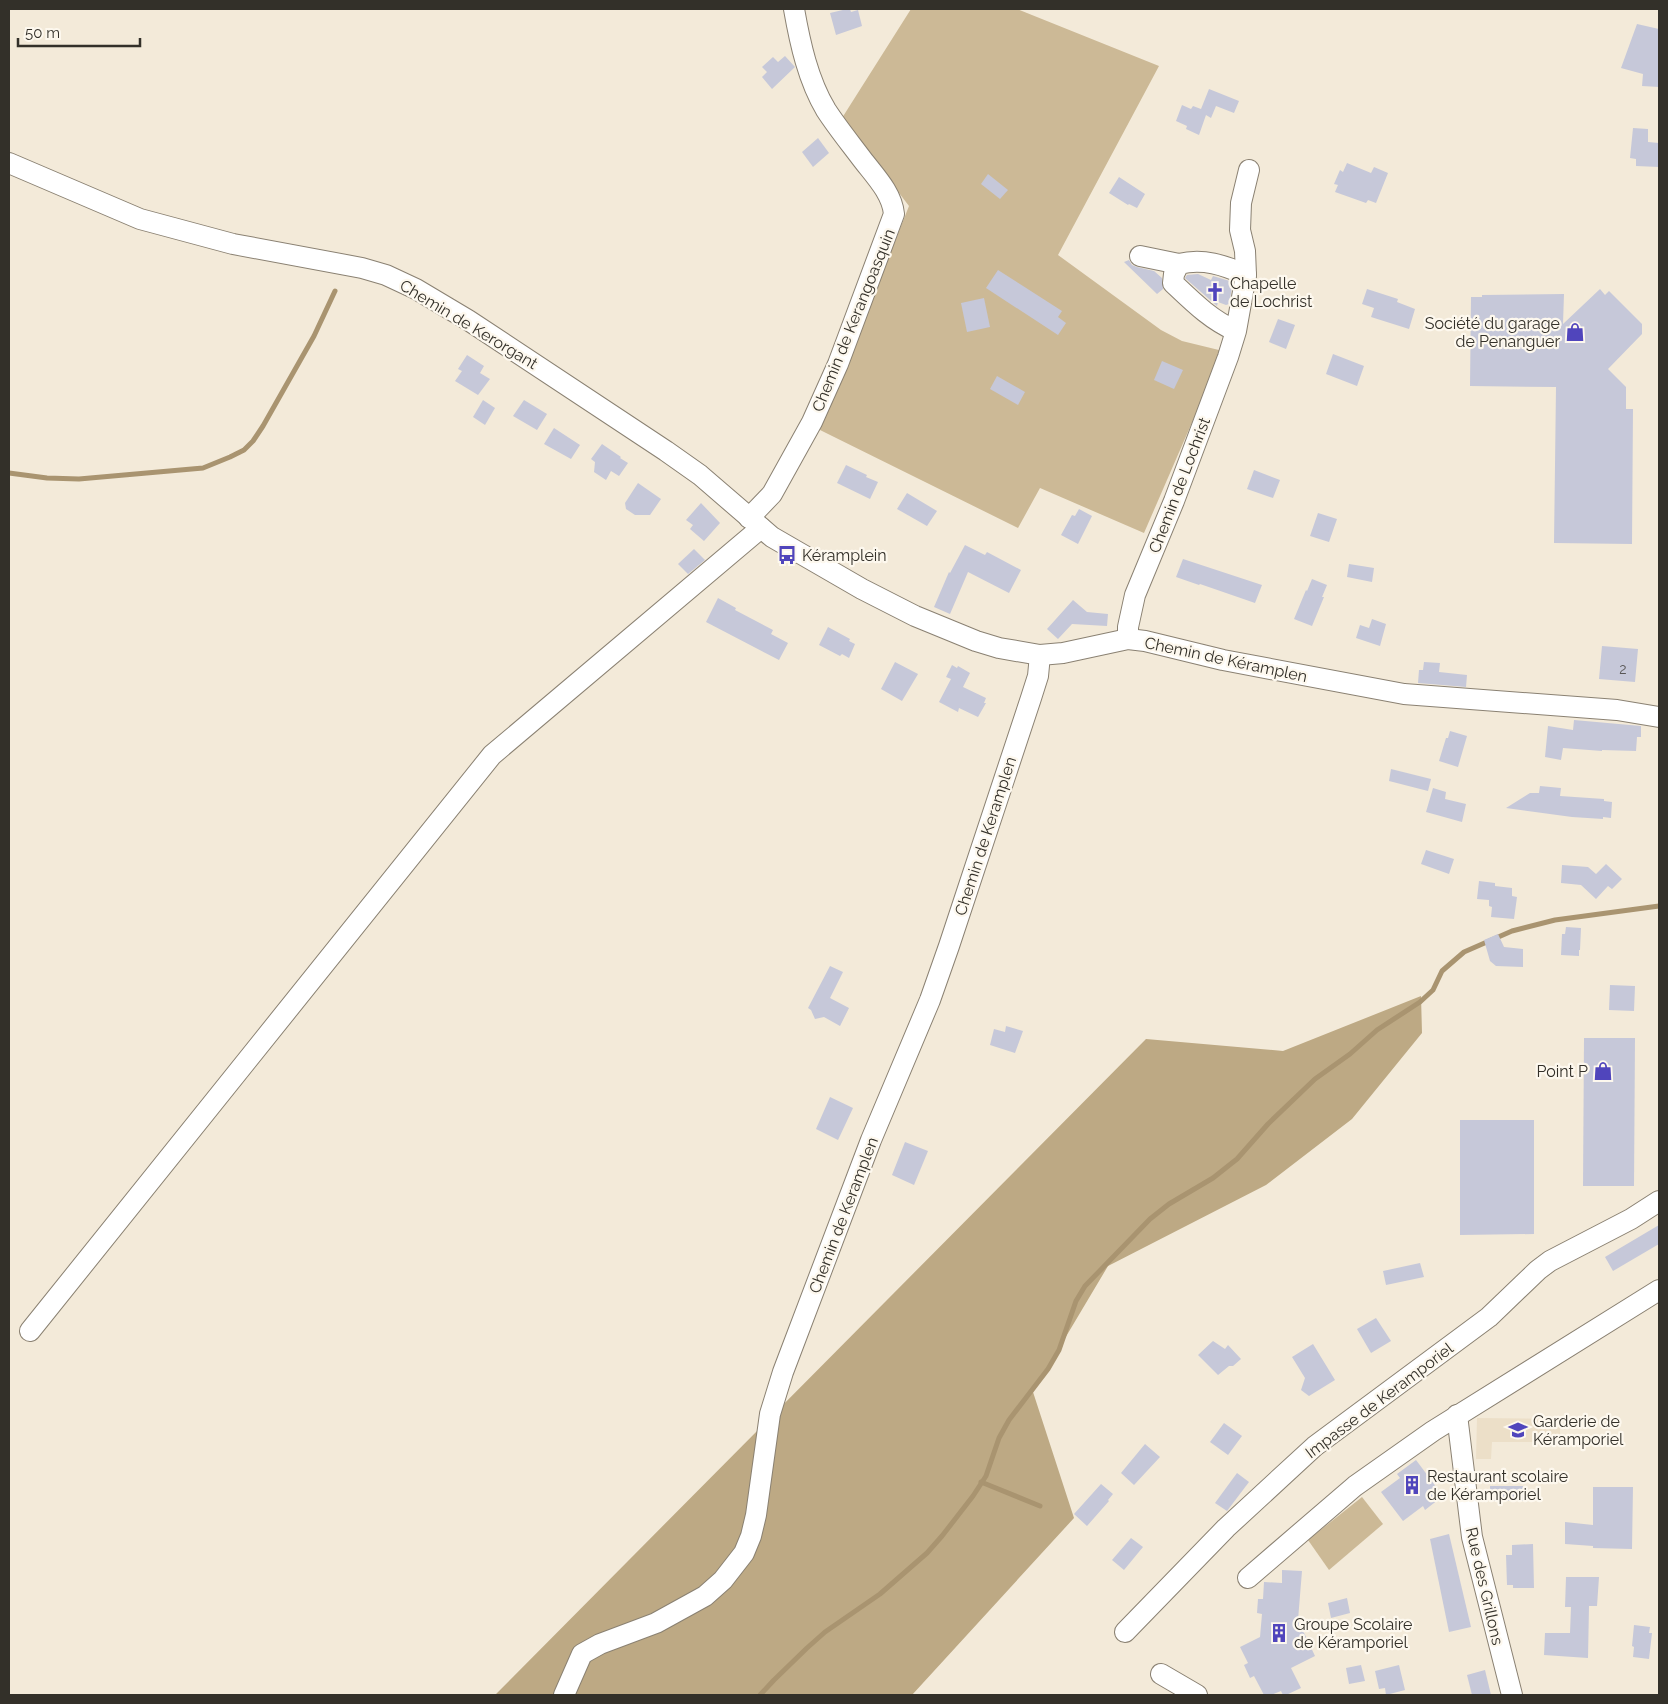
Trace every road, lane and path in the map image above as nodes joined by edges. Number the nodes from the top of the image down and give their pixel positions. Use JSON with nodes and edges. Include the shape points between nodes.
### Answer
{"nodes":[{"id":1,"x":794,"y":9,"type":"edge"},
{"id":2,"x":9,"y":163,"type":"edge"},
{"id":3,"x":1249,"y":170,"type":"dead end"},
{"id":4,"x":1140,"y":256,"type":"dead end"},
{"id":5,"x":1178,"y":264,"type":"junction"},
{"id":6,"x":1246,"y":275,"type":"junction"},
{"id":7,"x":1236,"y":331,"type":"junction"},
{"id":8,"x":755,"y":523,"type":"junction"},
{"id":9,"x":1128,"y":639,"type":"junction"},
{"id":10,"x":1040,"y":655,"type":"junction"},
{"id":11,"x":1659,"y":718,"type":"edge"},
{"id":12,"x":1659,"y":1201,"type":"edge"},
{"id":13,"x":1659,"y":1290,"type":"edge"},
{"id":14,"x":30,"y":1331,"type":"dead end"},
{"id":15,"x":1457,"y":1415,"type":"junction"},
{"id":16,"x":1248,"y":1578,"type":"dead end"},
{"id":17,"x":1125,"y":1632,"type":"dead end"},
{"id":18,"x":1161,"y":1674,"type":"dead end"},
{"id":19,"x":564,"y":1695,"type":"edge"},
{"id":20,"x":1197,"y":1695,"type":"edge"},
{"id":21,"x":1512,"y":1695,"type":"edge"}],
"edges":[{"from":1,"to":8,"type":"street","name":"Chemin de Kerangoasquin","via":[[817,94],[887,193],[894,214],[838,364],[812,422]]},
{"from":2,"to":8,"type":"street","name":"Chemin de Kerorgant","via":[[140,219],[233,244],[362,268],[416,289],[468,320],[700,475]]},
{"from":3,"to":6,"type":"street","name":"Chemin de Lochrist","via":[[1241,202],[1240,230]]},
{"from":4,"to":5,"type":"street"},
{"from":5,"to":6,"type":"street","via":[[1204,262]]},
{"from":5,"to":7,"type":"street","via":[[1174,283],[1201,310]]},
{"from":6,"to":7,"type":"street","name":"Chemin de Lochrist"},
{"from":7,"to":9,"type":"street","name":"Chemin de Lochrist","via":[[1174,501],[1135,594]]},
{"from":8,"to":10,"type":"street","name":"Chemin de Kéramplen","via":[[799,554],[914,616],[976,641]]},
{"from":8,"to":14,"type":"street","name":"Chemin de Kerangoasquin","via":[[492,755]]},
{"from":9,"to":10,"type":"street","name":"Chemin de Kéramplen"},
{"from":9,"to":11,"type":"street","name":"Chemin de Kéramplen","via":[[1404,694],[1617,710]]},
{"from":10,"to":19,"type":"street","name":"Chemin de Keramplen","via":[[1032,698],[930,1000],[871,1140],[783,1372],[770,1414],[756,1515],[744,1553],[723,1580],[705,1596],[656,1623],[582,1654]]},
{"from":12,"to":17,"type":"street","name":"Impasse de Keramporiel","via":[[1550,1261],[1489,1317],[1315,1446],[1226,1528]]},
{"from":13,"to":15,"type":"street"},
{"from":15,"to":16,"type":"street","via":[[1355,1486]]},
{"from":15,"to":21,"type":"street","name":"Rue des Grillons","via":[[1472,1537]]},
{"from":18,"to":20,"type":"street"}]}
